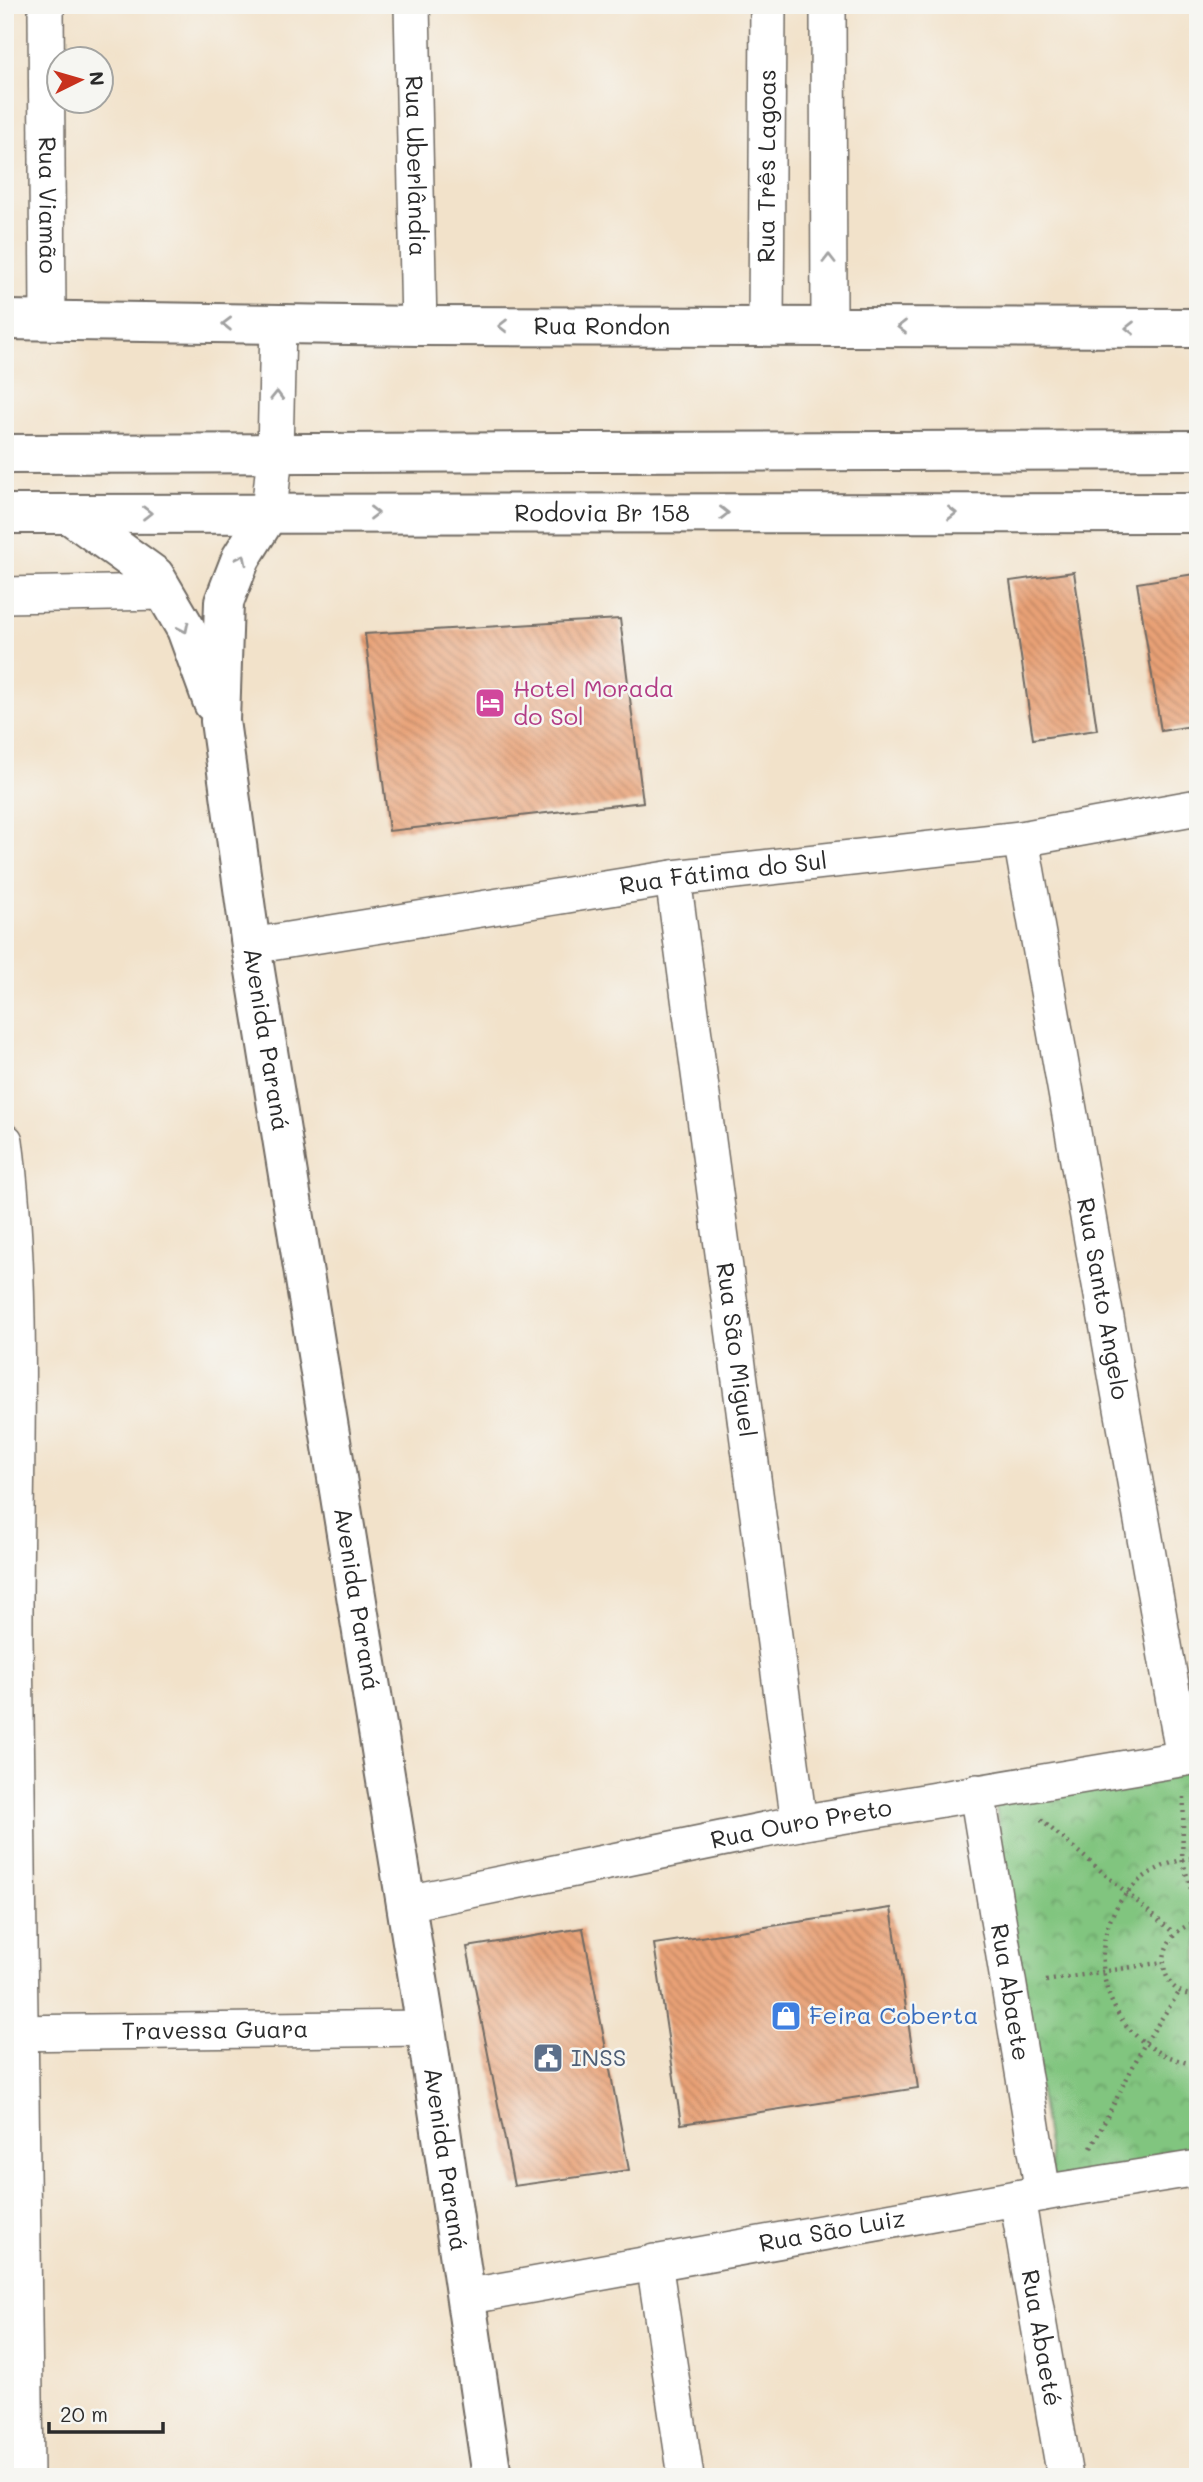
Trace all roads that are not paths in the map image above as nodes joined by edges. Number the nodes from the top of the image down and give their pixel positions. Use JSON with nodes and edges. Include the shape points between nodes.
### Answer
{"nodes":[{"id":1,"x":46,"y":5,"type":"edge"},
{"id":2,"x":412,"y":5,"type":"edge"},
{"id":3,"x":768,"y":5,"type":"edge"},
{"id":4,"x":828,"y":5,"type":"edge"},
{"id":5,"x":5,"y":320,"type":"edge"},
{"id":6,"x":48,"y":320,"type":"junction"},
{"id":7,"x":278,"y":325,"type":"junction"},
{"id":8,"x":419,"y":326,"type":"junction"},
{"id":9,"x":766,"y":327,"type":"junction"},
{"id":10,"x":829,"y":327,"type":"junction"},
{"id":11,"x":1198,"y":328,"type":"edge"},
{"id":12,"x":1198,"y":450,"type":"edge"},
{"id":13,"x":275,"y":452,"type":"junction"},
{"id":14,"x":5,"y":454,"type":"edge"},
{"id":15,"x":268,"y":513,"type":"junction"},
{"id":16,"x":1198,"y":513,"type":"edge"},
{"id":17,"x":5,"y":514,"type":"edge"},
{"id":18,"x":69,"y":514,"type":"junction"},
{"id":19,"x":164,"y":592,"type":"junction"},
{"id":20,"x":5,"y":595,"type":"edge"},
{"id":21,"x":220,"y":722,"type":"junction"},
{"id":22,"x":1198,"y":807,"type":"edge"},
{"id":23,"x":1021,"y":839,"type":"junction"},
{"id":24,"x":673,"y":878,"type":"junction"},
{"id":25,"x":251,"y":946,"type":"junction"},
{"id":26,"x":5,"y":1141,"type":"edge"},
{"id":27,"x":1191,"y":1757,"type":"edge"},
{"id":28,"x":990,"y":1790,"type":"junction"},
{"id":29,"x":799,"y":1823,"type":"junction"},
{"id":30,"x":407,"y":1903,"type":"junction"},
{"id":31,"x":426,"y":2028,"type":"junction"},
{"id":32,"x":12,"y":2032,"type":"edge"},
{"id":33,"x":1198,"y":2168,"type":"edge"},
{"id":34,"x":1044,"y":2193,"type":"junction"},
{"id":35,"x":654,"y":2262,"type":"junction"},
{"id":36,"x":465,"y":2297,"type":"junction"},
{"id":37,"x":26,"y":2477,"type":"edge"},
{"id":38,"x":492,"y":2477,"type":"edge"},
{"id":39,"x":686,"y":2477,"type":"edge"},
{"id":40,"x":1065,"y":2477,"type":"edge"}],
"edges":[{"from":1,"to":6,"type":"street","name":"Rua Viamão"},
{"from":2,"to":8,"type":"street","name":"Rua Uberlândia"},
{"from":3,"to":9,"type":"street","name":"Rua Três Lagoas"},
{"from":10,"to":4,"type":"street","one_way":true},
{"from":5,"to":6,"type":"street","name":"Rua Rondon"},
{"from":7,"to":6,"type":"street","name":"Rua Rondon","one_way":true},
{"from":7,"to":8,"type":"street","name":"Rua Rondon"},
{"from":13,"to":7,"type":"street","one_way":true},
{"from":9,"to":8,"type":"street","name":"Rua Rondon","one_way":true},
{"from":9,"to":10,"type":"street","name":"Rua Rondon"},
{"from":11,"to":10,"type":"street","name":"Rua Rondon","one_way":true},
{"from":12,"to":13,"type":"street"},
{"from":13,"to":14,"type":"street"},
{"from":13,"to":15,"type":"street"},
{"from":15,"to":16,"type":"street","name":"Rodovia Br 158","one_way":true},
{"from":18,"to":15,"type":"street","name":"Rodovia Br 158","one_way":true},
{"from":21,"to":15,"type":"street","name":"Avenida Paraná","one_way":true,"via":[[224,602],[241,558]]},
{"from":17,"to":18,"type":"street","name":"Rodovia Br 158"},
{"from":18,"to":19,"type":"street","name":"Avenida Paraná","via":[[155,576]]},
{"from":19,"to":20,"type":"street"},
{"from":19,"to":21,"type":"street","name":"Avenida Paraná","one_way":true,"via":[[186,629]]},
{"from":21,"to":25,"type":"street","name":"Avenida Paraná"},
{"from":22,"to":23,"type":"street","name":"Rua Fátima do Sul"},
{"from":23,"to":24,"type":"street","name":"Rua Fátima do Sul"},
{"from":23,"to":27,"type":"street","name":"Rua Santo Angelo"},
{"from":24,"to":25,"type":"street","name":"Rua Fátima do Sul"},
{"from":24,"to":29,"type":"street","name":"Rua São Miguel"},
{"from":25,"to":30,"type":"street","name":"Avenida Paraná"},
{"from":26,"to":32,"type":"street","via":[[16,1358]]},
{"from":27,"to":28,"type":"street","name":"Rua Ouro Preto"},
{"from":28,"to":29,"type":"street","name":"Rua Ouro Preto"},
{"from":28,"to":34,"type":"street","name":"Rua Abaete","via":[[1009,1989]]},
{"from":29,"to":30,"type":"street","name":"Rua Ouro Preto"},
{"from":30,"to":31,"type":"street","name":"Avenida Paraná"},
{"from":31,"to":32,"type":"street","name":"Travessa Guara"},
{"from":31,"to":36,"type":"street","name":"Avenida Paraná"},
{"from":32,"to":37,"type":"street"},
{"from":33,"to":34,"type":"street","name":"Rua São Luiz"},
{"from":34,"to":35,"type":"street","name":"Rua São Luiz"},
{"from":34,"to":40,"type":"street","name":"Rua Abaeté"},
{"from":35,"to":36,"type":"street","name":"Rua São Luiz"},
{"from":35,"to":39,"type":"street"},
{"from":36,"to":38,"type":"street","name":"Avenida Paraná"}]}
